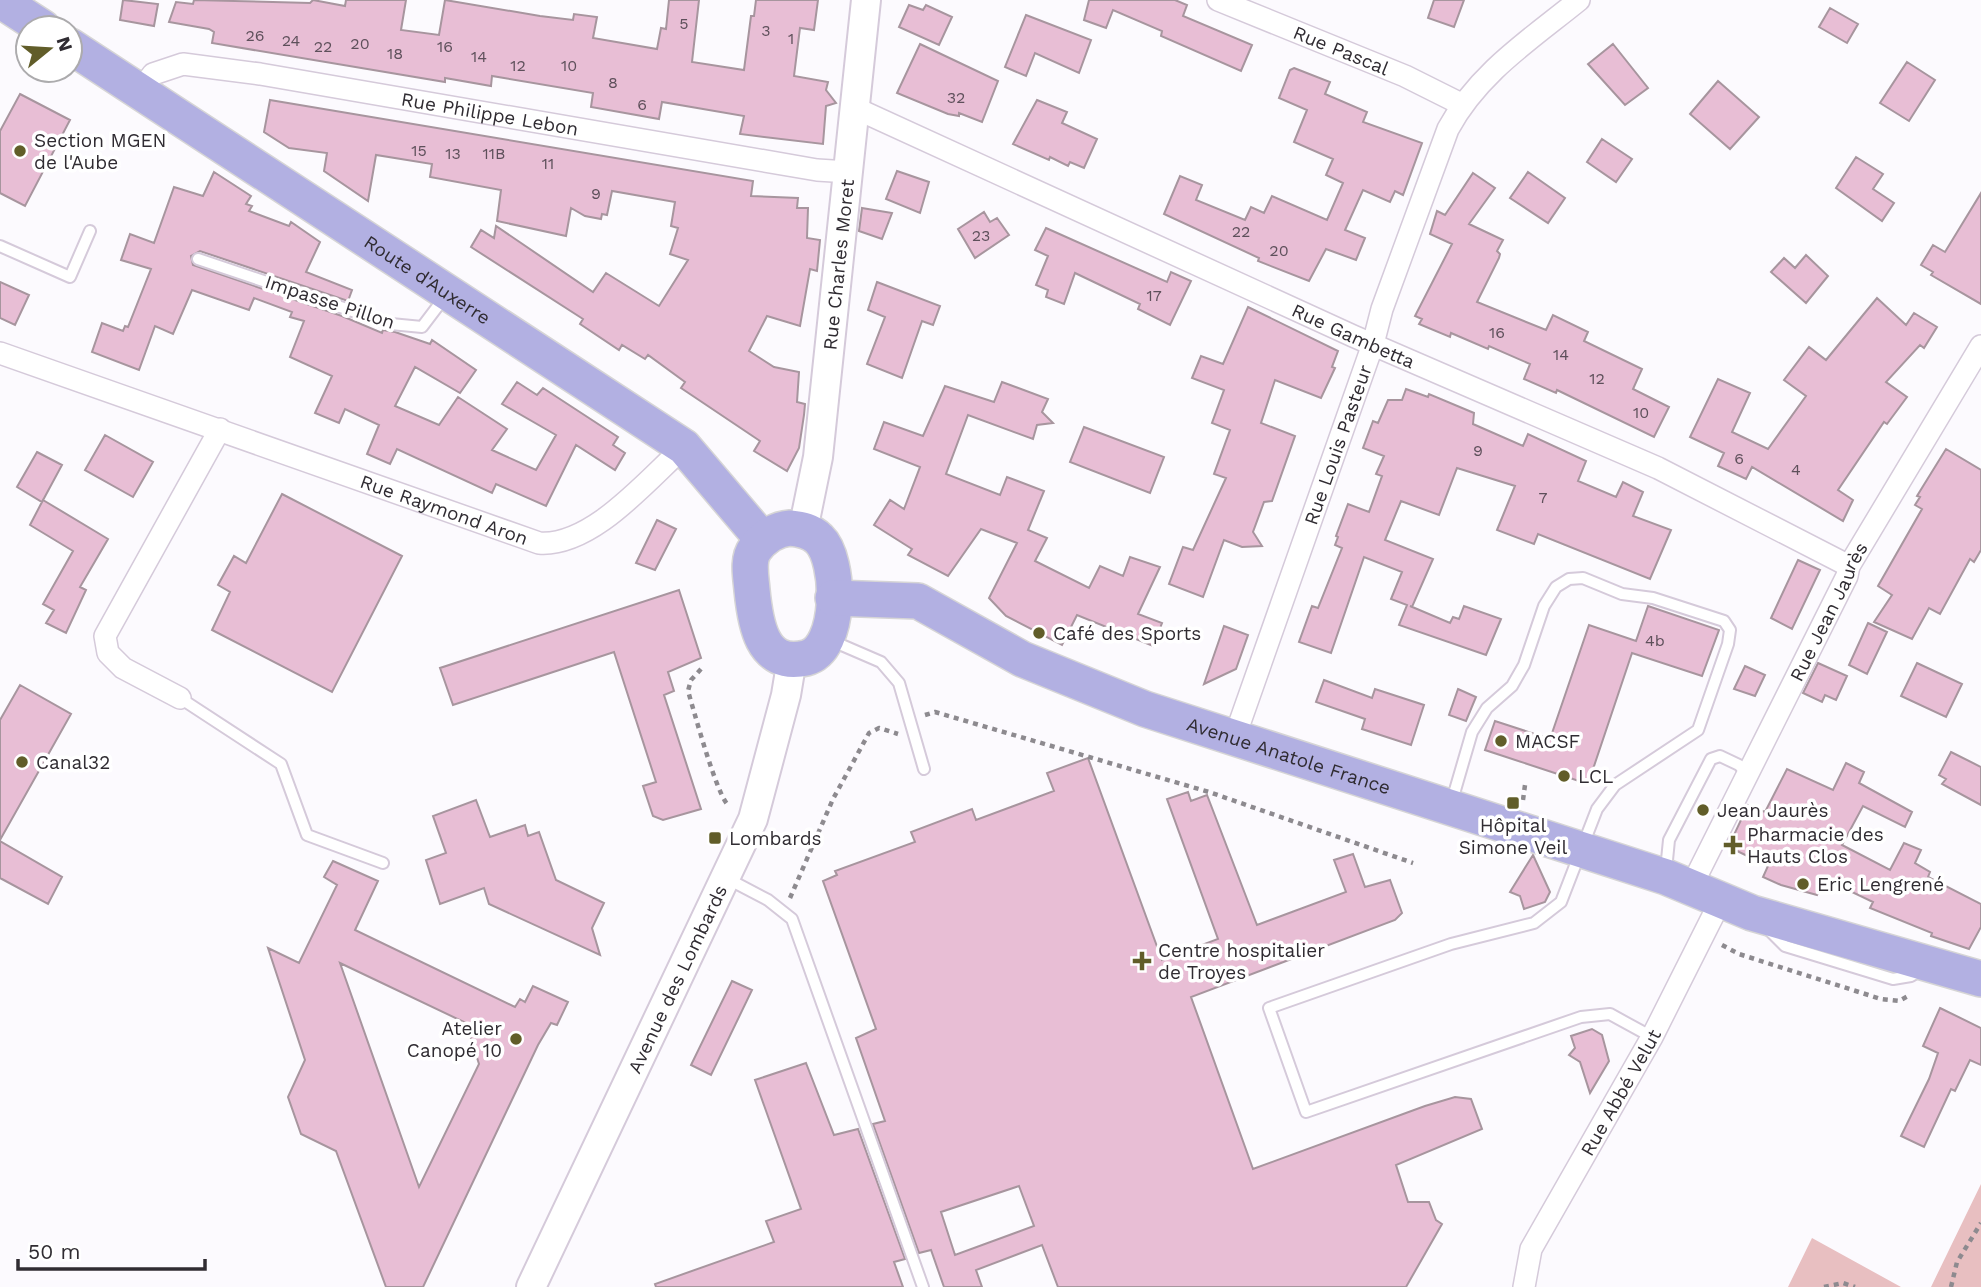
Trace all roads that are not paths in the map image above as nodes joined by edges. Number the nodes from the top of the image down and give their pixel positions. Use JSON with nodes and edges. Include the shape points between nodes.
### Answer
{"nodes":[{"id":1,"x":0,"y":0,"type":"edge"},
{"id":2,"x":866,"y":0,"type":"edge"},
{"id":3,"x":1218,"y":0,"type":"edge"},
{"id":4,"x":1579,"y":0,"type":"edge"},
{"id":5,"x":22,"y":14,"type":"edge"},
{"id":6,"x":84,"y":55,"type":"edge"},
{"id":7,"x":140,"y":91,"type":"junction"},
{"id":8,"x":1461,"y":104,"type":"junction"},
{"id":9,"x":855,"y":108,"type":"junction"},
{"id":10,"x":849,"y":172,"type":"junction"},
{"id":11,"x":90,"y":231,"type":"dead end"},
{"id":12,"x":0,"y":246,"type":"edge"},
{"id":13,"x":198,"y":259,"type":"dead end"},
{"id":14,"x":448,"y":293,"type":"junction"},
{"id":15,"x":1373,"y":344,"type":"junction"},
{"id":16,"x":1981,"y":345,"type":"edge"},
{"id":17,"x":0,"y":353,"type":"edge"},
{"id":18,"x":220,"y":429,"type":"junction"},
{"id":19,"x":684,"y":447,"type":"junction"},
{"id":20,"x":803,"y":530,"type":"junction"},
{"id":21,"x":763,"y":540,"type":"junction"},
{"id":22,"x":1849,"y":566,"type":"junction"},
{"id":23,"x":833,"y":598,"type":"junction"},
{"id":24,"x":827,"y":639,"type":"junction"},
{"id":25,"x":792,"y":659,"type":"junction"},
{"id":26,"x":180,"y":698,"type":"joint"},
{"id":27,"x":1234,"y":739,"type":"junction"},
{"id":28,"x":924,"y":769,"type":"dead end"},
{"id":29,"x":1747,"y":774,"type":"junction"},
{"id":30,"x":1450,"y":809,"type":"junction"},
{"id":31,"x":1579,"y":849,"type":"junction"},
{"id":32,"x":383,"y":863,"type":"dead end"},
{"id":33,"x":725,"y":878,"type":"junction"},
{"id":34,"x":1707,"y":894,"type":"junction"},
{"id":35,"x":1981,"y":979,"type":"edge"},
{"id":36,"x":1652,"y":1037,"type":"junction"},
{"id":37,"x":531,"y":1287,"type":"edge"},
{"id":38,"x":923,"y":1287,"type":"edge"},
{"id":39,"x":1524,"y":1287,"type":"edge"}],
"edges":[{"from":1,"to":5,"type":"main road"},
{"from":2,"to":9,"type":"street","name":"Rue Charles Moret"},
{"from":3,"to":8,"type":"street","name":"Rue Pascal","via":[[1405,76]]},
{"from":4,"to":8,"type":"street","name":"Rue Louis Pasteur","via":[[1485,76]]},
{"from":6,"to":7,"type":"main road","name":"Route d'Auxerre"},
{"from":7,"to":10,"type":"street","name":"Rue Philippe Lebon","via":[[153,74],[183,64]]},
{"from":7,"to":14,"type":"main road","name":"Route d'Auxerre"},
{"from":8,"to":15,"type":"street","name":"Rue Louis Pasteur","via":[[1437,156]]},
{"from":9,"to":10,"type":"street","name":"Rue Charles Moret"},
{"from":9,"to":15,"type":"street","name":"Rue Gambetta"},
{"from":10,"to":20,"type":"street","name":"Rue Charles Moret","via":[[818,457]]},
{"from":11,"to":12,"type":"lane","via":[[70,277]]},
{"from":13,"to":14,"type":"lane","name":"Impasse Pillon","via":[[391,324],[422,327]]},
{"from":14,"to":19,"type":"main road","name":"Route d'Auxerre"},
{"from":15,"to":22,"type":"street","name":"Rue Gambetta","via":[[1658,468]]},
{"from":15,"to":27,"type":"street","name":"Rue Louis Pasteur"},
{"from":16,"to":22,"type":"street","name":"Rue Jean Jaurès"},
{"from":17,"to":18,"type":"street","name":"Rue Raymond Aron"},
{"from":18,"to":19,"type":"street","name":"Rue Raymond Aron","via":[[480,524],[555,544],[580,535],[606,517]]},
{"from":18,"to":26,"type":"street","via":[[105,636],[108,653],[123,668]]},
{"from":19,"to":21,"type":"main road","name":"Route d'Auxerre"},
{"from":20,"to":21,"type":"main road","via":[[780,529]]},
{"from":20,"to":23,"type":"main road","via":[[821,540],[826,550]]},
{"from":21,"to":25,"type":"main road","via":[[750,564],[758,633],[768,648]]},
{"from":22,"to":29,"type":"street","name":"Rue Jean Jaurès"},
{"from":23,"to":24,"type":"main road"},
{"from":23,"to":27,"type":"main road","name":"Avenue Anatole France","via":[[918,601],[1022,659],[1087,688]]},
{"from":24,"to":25,"type":"main road","via":[[808,658]]},
{"from":24,"to":28,"type":"lane","via":[[881,662],[899,683]]},
{"from":25,"to":33,"type":"street","name":"Avenue des Lombards","via":[[753,819]]},
{"from":26,"to":32,"type":"lane","via":[[281,764],[307,835]]},
{"from":27,"to":30,"type":"main road","name":"Avenue Anatole France"},
{"from":29,"to":34,"type":"street","name":"Rue Jean Jaurès"},
{"from":29,"to":34,"type":"lane","via":[[1720,756],[1711,759],[1669,840]]},
{"from":30,"to":31,"type":"main road","name":"Avenue Anatole France"},
{"from":30,"to":31,"type":"lane","via":[[1472,732],[1487,708],[1512,686],[1556,587],[1583,578],[1622,594],[1653,598],[1724,621],[1730,631],[1728,644],[1698,730],[1615,785],[1602,800]]},
{"from":31,"to":34,"type":"main road","name":"Avenue Anatole France"},
{"from":31,"to":36,"type":"lane","via":[[1561,901],[1534,923],[1451,944],[1269,1009],[1306,1112],[1581,1017],[1609,1014]]},
{"from":33,"to":37,"type":"street","name":"Avenue des Lombards"},
{"from":33,"to":38,"type":"lane","via":[[768,900],[792,919]]},
{"from":34,"to":35,"type":"main road","name":"Avenue Anatole France"},
{"from":34,"to":36,"type":"street","name":"Rue Abbé Velut"},
{"from":36,"to":39,"type":"street","name":"Rue Abbé Velut","via":[[1531,1249]]}]}
